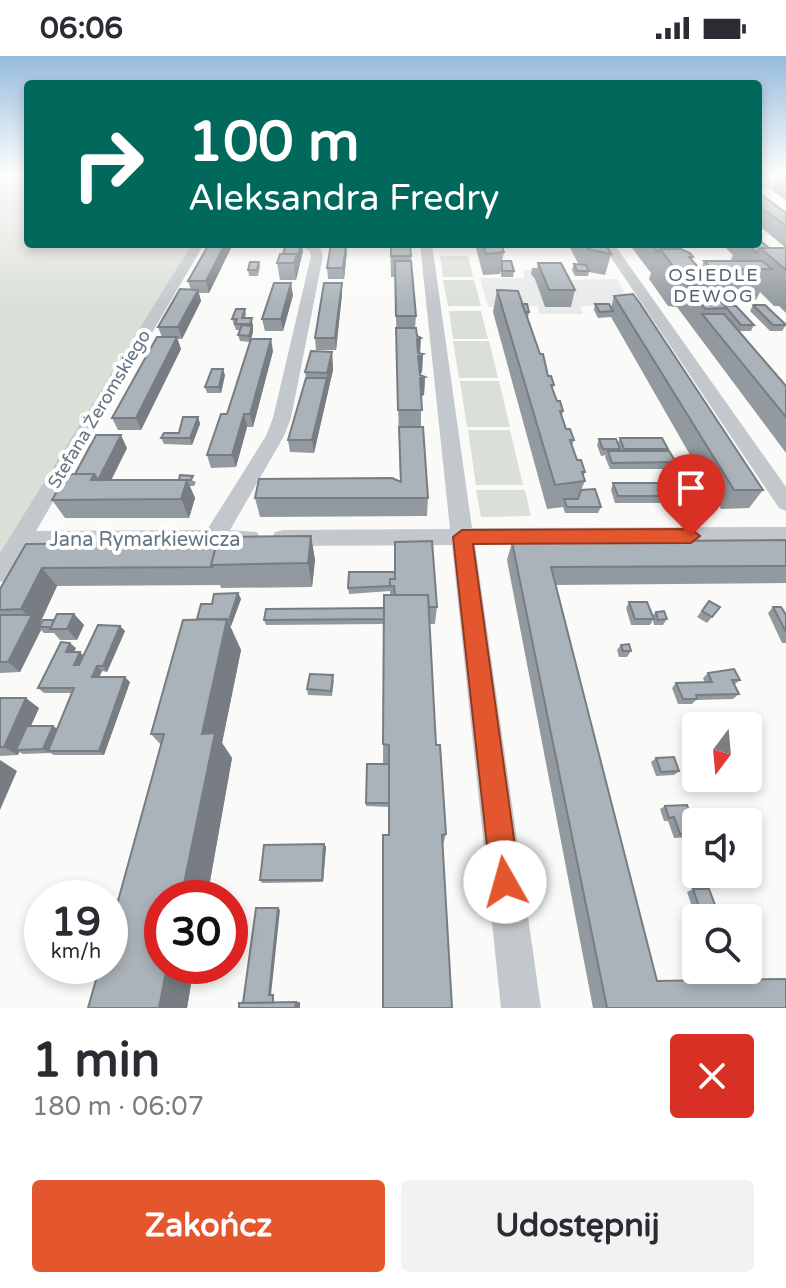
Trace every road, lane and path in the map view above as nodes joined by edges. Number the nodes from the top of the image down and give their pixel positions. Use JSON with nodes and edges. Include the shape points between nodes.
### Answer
{"nodes":[{"id":1,"x":196,"y":248,"type":"edge"},
{"id":2,"x":311,"y":248,"type":"edge"},
{"id":3,"x":426,"y":248,"type":"edge"},
{"id":4,"x":611,"y":248,"type":"edge"},
{"id":5,"x":786,"y":503,"type":"edge"},
{"id":6,"x":786,"y":535,"type":"edge"},
{"id":7,"x":462,"y":537,"type":"junction"},
{"id":8,"x":214,"y":538,"type":"junction"},
{"id":9,"x":20,"y":540,"type":"junction"},
{"id":10,"x":0,"y":573,"type":"edge"},
{"id":11,"x":521,"y":1008,"type":"edge"}],
"edges":[{"from":1,"to":9,"type":"street","name":"Stefana Żeromskiego"},
{"from":2,"to":8,"type":"street","via":[[282,418]]},
{"from":3,"to":7,"type":"street"},
{"from":4,"to":5,"type":"street"},
{"from":6,"to":7,"type":"street","name":"Jana Rymarkiewicza"},
{"from":7,"to":8,"type":"street","name":"Jana Rymarkiewicza"},
{"from":7,"to":11,"type":"street"},
{"from":8,"to":9,"type":"street","name":"Jana Rymarkiewicza"},
{"from":9,"to":10,"type":"street","name":"Stefana Żeromskiego"}]}
